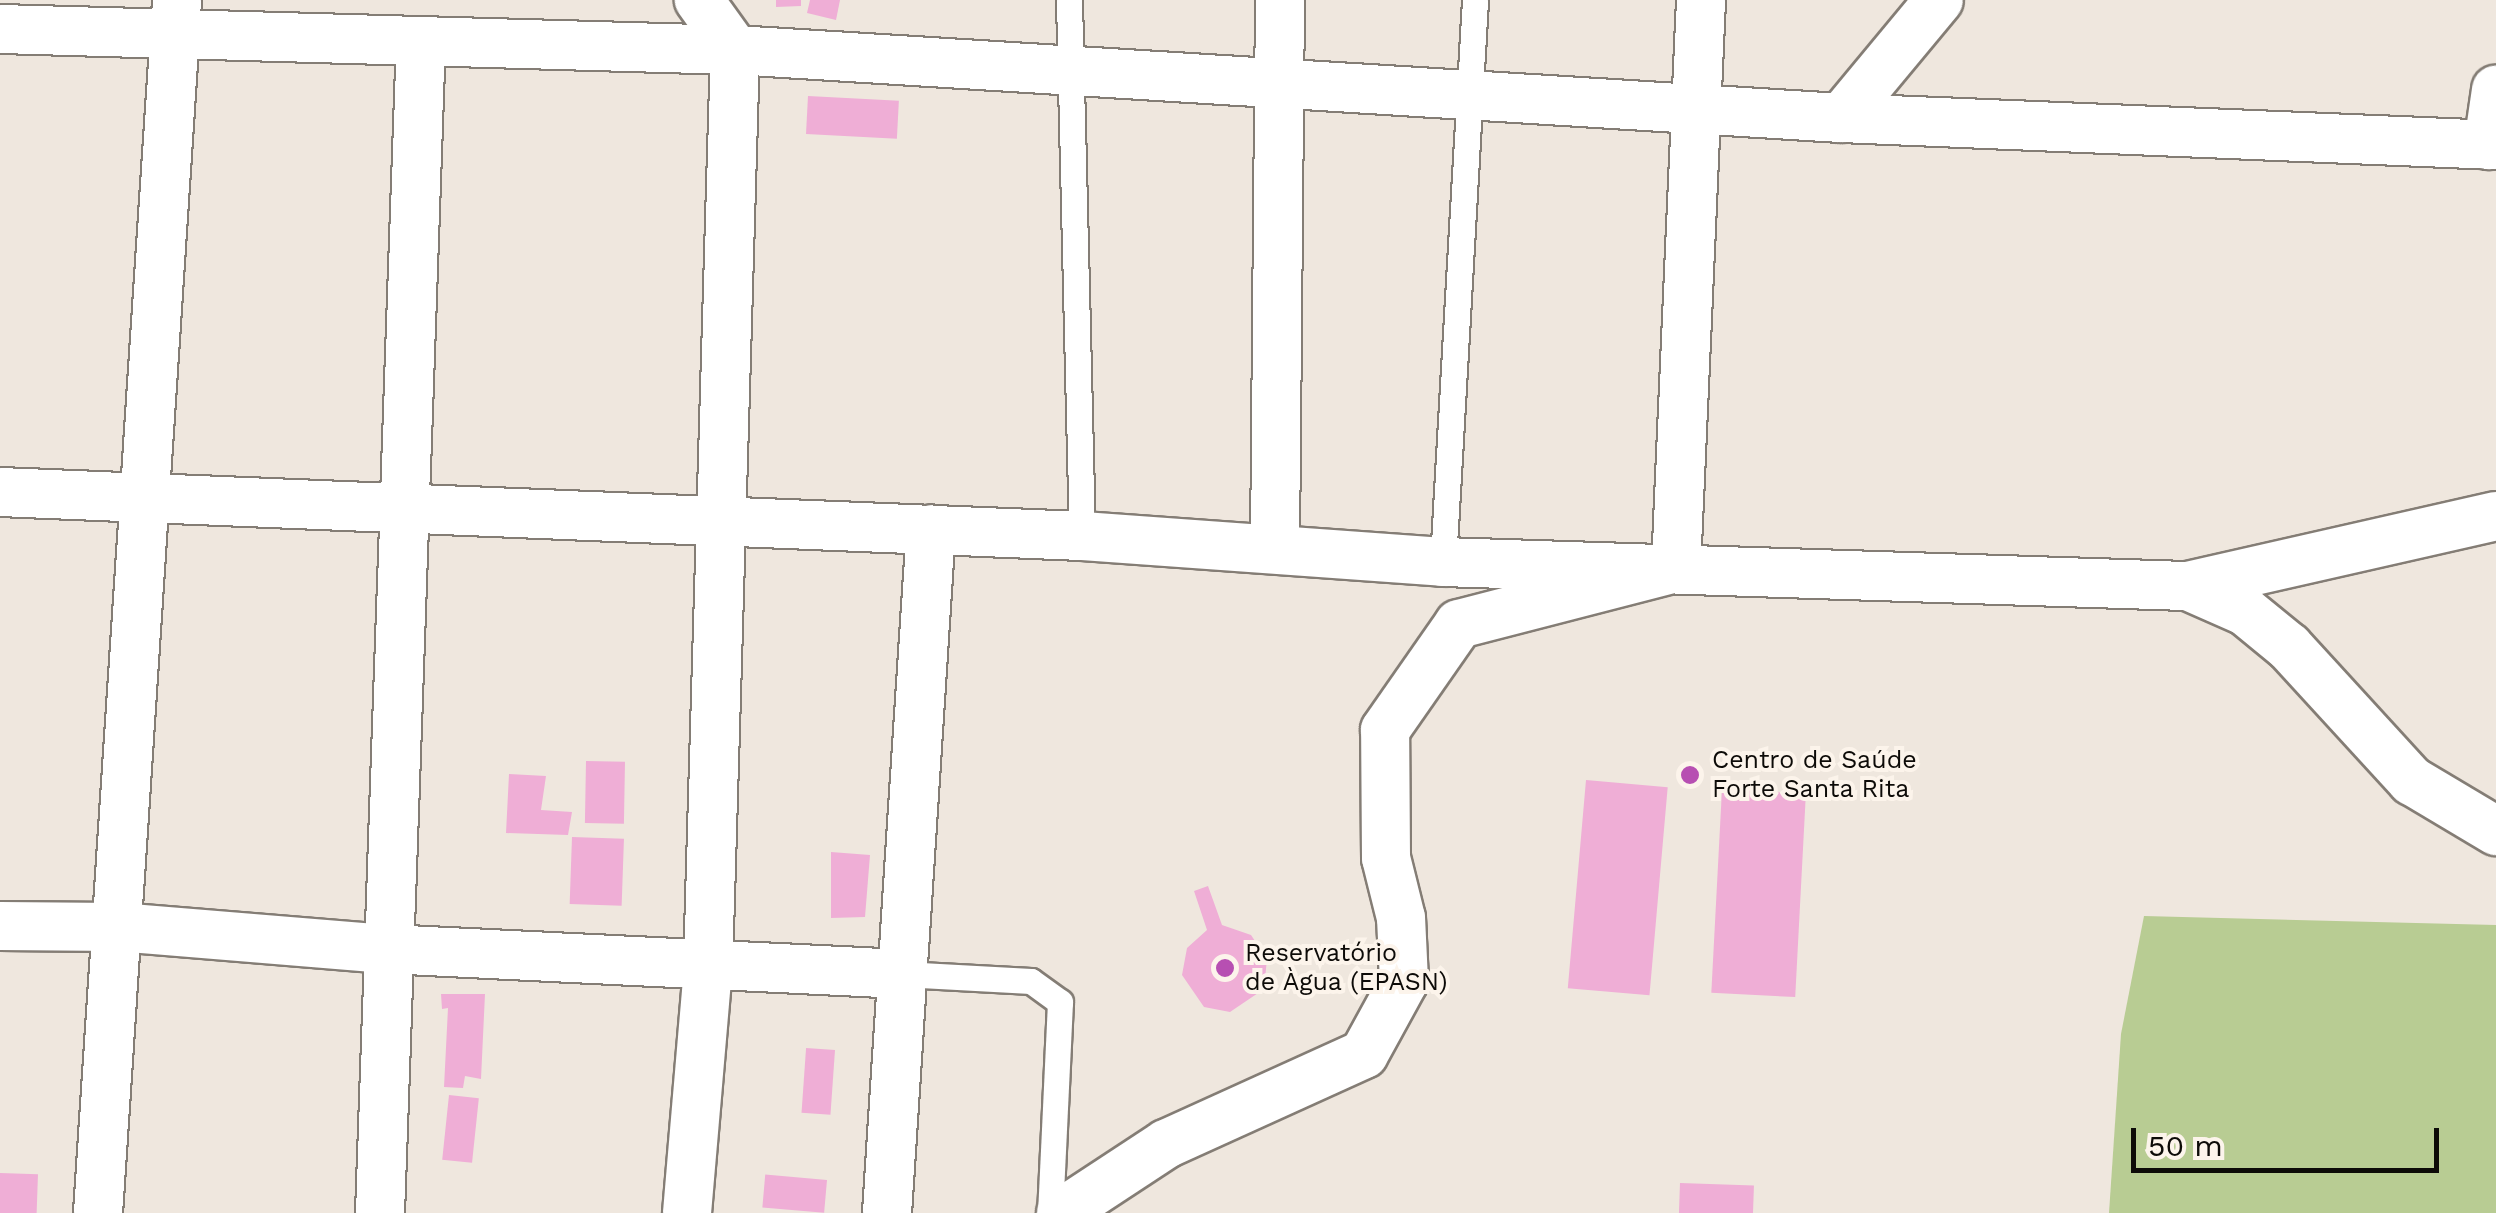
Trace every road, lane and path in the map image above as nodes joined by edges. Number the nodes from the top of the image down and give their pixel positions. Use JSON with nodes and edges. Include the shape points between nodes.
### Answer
{"nodes":[{"id":1,"x":699,"y":0,"type":"edge"},
{"id":2,"x":1069,"y":0,"type":"edge"},
{"id":3,"x":1280,"y":0,"type":"edge"},
{"id":4,"x":1475,"y":0,"type":"edge"},
{"id":5,"x":1701,"y":0,"type":"edge"},
{"id":6,"x":1939,"y":0,"type":"edge"},
{"id":7,"x":177,"y":17,"type":"edge"},
{"id":8,"x":0,"y":30,"type":"edge"},
{"id":9,"x":421,"y":41,"type":"junction"},
{"id":10,"x":735,"y":50,"type":"junction"},
{"id":11,"x":1069,"y":68,"type":"junction"},
{"id":12,"x":1278,"y":83,"type":"junction"},
{"id":13,"x":2496,"y":90,"type":"edge"},
{"id":14,"x":1470,"y":93,"type":"junction"},
{"id":15,"x":1694,"y":110,"type":"junction"},
{"id":16,"x":1841,"y":118,"type":"junction"},
{"id":17,"x":2492,"y":145,"type":"edge"},
{"id":18,"x":0,"y":492,"type":"edge"},
{"id":19,"x":143,"y":498,"type":"junction"},
{"id":20,"x":400,"y":508,"type":"junction"},
{"id":21,"x":2496,"y":516,"type":"edge"},
{"id":22,"x":720,"y":520,"type":"junction"},
{"id":23,"x":931,"y":530,"type":"junction"},
{"id":24,"x":1082,"y":536,"type":"junction"},
{"id":25,"x":1275,"y":547,"type":"junction"},
{"id":26,"x":1443,"y":562,"type":"junction"},
{"id":27,"x":1676,"y":568,"type":"junction"},
{"id":28,"x":2188,"y":586,"type":"junction"},
{"id":29,"x":2496,"y":832,"type":"edge"},
{"id":30,"x":0,"y":926,"type":"edge"},
{"id":31,"x":118,"y":927,"type":"junction"},
{"id":32,"x":386,"y":948,"type":"junction"},
{"id":33,"x":708,"y":966,"type":"junction"},
{"id":34,"x":902,"y":974,"type":"junction"},
{"id":35,"x":98,"y":1213,"type":"edge"},
{"id":36,"x":380,"y":1213,"type":"edge"},
{"id":37,"x":687,"y":1213,"type":"edge"},
{"id":38,"x":887,"y":1213,"type":"edge"},
{"id":39,"x":1050,"y":1213,"type":"edge"},
{"id":40,"x":1061,"y":1213,"type":"edge"}],
"edges":[{"from":1,"to":10,"type":"street"},
{"from":2,"to":11,"type":"lane"},
{"from":3,"to":12,"type":"street"},
{"from":4,"to":14,"type":"lane"},
{"from":5,"to":15,"type":"street"},
{"from":6,"to":16,"type":"street"},
{"from":7,"to":8,"type":"street"},
{"from":7,"to":9,"type":"street"},
{"from":7,"to":19,"type":"street"},
{"from":9,"to":10,"type":"street"},
{"from":9,"to":20,"type":"street"},
{"from":10,"to":11,"type":"street"},
{"from":10,"to":22,"type":"street"},
{"from":11,"to":12,"type":"street"},
{"from":11,"to":24,"type":"lane"},
{"from":12,"to":14,"type":"street"},
{"from":12,"to":25,"type":"street"},
{"from":13,"to":17,"type":"street"},
{"from":14,"to":15,"type":"street"},
{"from":14,"to":26,"type":"lane"},
{"from":15,"to":16,"type":"street"},
{"from":15,"to":27,"type":"street"},
{"from":16,"to":17,"type":"street"},
{"from":18,"to":19,"type":"street"},
{"from":19,"to":20,"type":"street"},
{"from":19,"to":31,"type":"street"},
{"from":20,"to":22,"type":"street"},
{"from":20,"to":32,"type":"street"},
{"from":21,"to":28,"type":"street"},
{"from":22,"to":23,"type":"street"},
{"from":22,"to":33,"type":"street"},
{"from":23,"to":24,"type":"street"},
{"from":23,"to":34,"type":"street"},
{"from":24,"to":25,"type":"street"},
{"from":25,"to":26,"type":"street"},
{"from":26,"to":27,"type":"street"},
{"from":27,"to":28,"type":"street"},
{"from":27,"to":40,"type":"street","via":[[1459,624],[1385,730],[1386,858],[1401,918],[1404,981],[1364,1054],[1166,1144]]},
{"from":28,"to":29,"type":"street","via":[[2245,611],[2289,646],[2412,781]]},
{"from":30,"to":31,"type":"street"},
{"from":31,"to":32,"type":"street"},
{"from":31,"to":35,"type":"street"},
{"from":32,"to":33,"type":"street"},
{"from":32,"to":36,"type":"street"},
{"from":33,"to":34,"type":"street"},
{"from":33,"to":37,"type":"street"},
{"from":34,"to":38,"type":"street"},
{"from":34,"to":39,"type":"lane","via":[[1031,981],[1060,1002]]}]}
